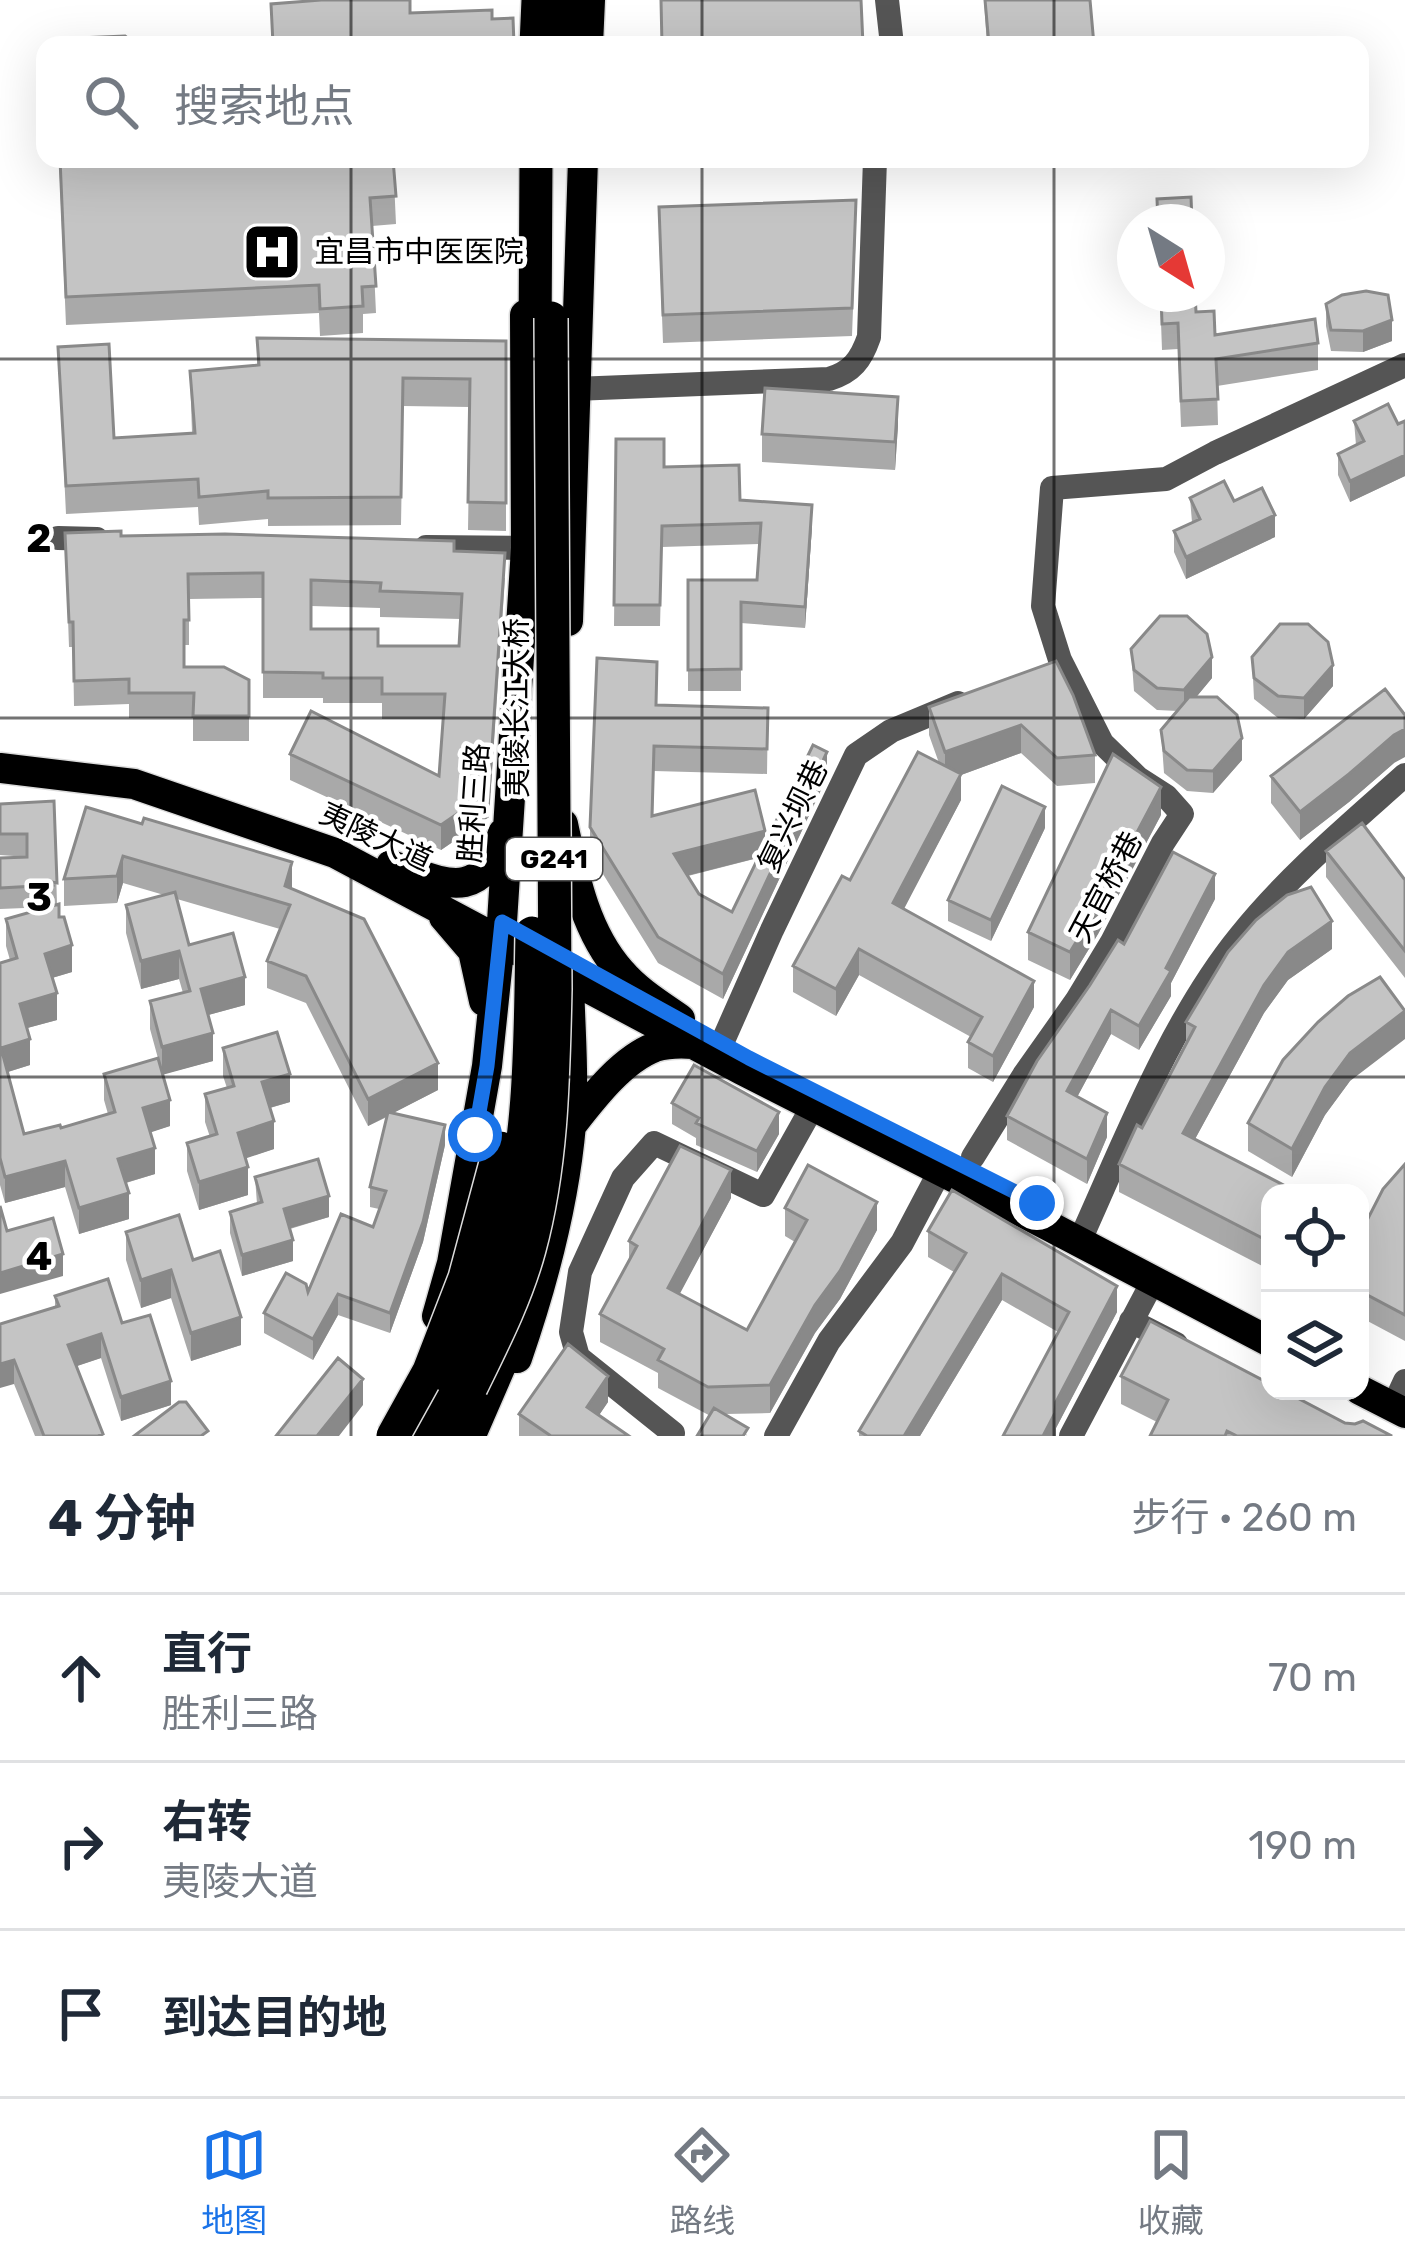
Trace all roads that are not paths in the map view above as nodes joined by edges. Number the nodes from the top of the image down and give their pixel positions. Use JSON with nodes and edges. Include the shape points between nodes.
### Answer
{"nodes":[{"id":1,"x":524,"y":0,"type":"edge"},
{"id":2,"x":538,"y":0,"type":"edge"},
{"id":3,"x":563,"y":0,"type":"edge"},
{"id":4,"x":590,"y":0,"type":"edge"},
{"id":5,"x":887,"y":0,"type":"edge"},
{"id":6,"x":524,"y":36,"type":"edge"},
{"id":7,"x":536,"y":36,"type":"edge"},
{"id":8,"x":562,"y":36,"type":"edge"},
{"id":9,"x":588,"y":36,"type":"edge"},
{"id":10,"x":891,"y":36,"type":"edge"},
{"id":11,"x":524,"y":168,"type":"edge"},
{"id":12,"x":536,"y":168,"type":"edge"},
{"id":13,"x":557,"y":168,"type":"edge"},
{"id":14,"x":583,"y":168,"type":"edge"},
{"id":15,"x":875,"y":168,"type":"edge"},
{"id":16,"x":1405,"y":365,"type":"edge"},
{"id":17,"x":574,"y":389,"type":"junction"},
{"id":18,"x":58,"y":538,"type":"dead end"},
{"id":19,"x":129,"y":540,"type":"edge"},
{"id":20,"x":393,"y":546,"type":"edge"},
{"id":21,"x":526,"y":548,"type":"junction"},
{"id":22,"x":975,"y":695,"type":"edge"},
{"id":23,"x":0,"y":753,"type":"edge"},
{"id":24,"x":0,"y":768,"type":"edge"},
{"id":25,"x":1405,"y":775,"type":"edge"},
{"id":26,"x":509,"y":810,"type":"junction"},
{"id":27,"x":563,"y":824,"type":"junction"},
{"id":28,"x":398,"y":877,"type":"junction"},
{"id":29,"x":511,"y":925,"type":"junction"},
{"id":30,"x":569,"y":969,"type":"junction"},
{"id":31,"x":699,"y":1035,"type":"junction"},
{"id":32,"x":487,"y":1066,"type":"junction"},
{"id":33,"x":813,"y":1106,"type":"junction"},
{"id":34,"x":571,"y":1127,"type":"junction"},
{"id":35,"x":973,"y":1156,"type":"dead end"},
{"id":36,"x":940,"y":1171,"type":"junction"},
{"id":37,"x":1085,"y":1228,"type":"junction"},
{"id":38,"x":528,"y":1252,"type":"junction"},
{"id":39,"x":1153,"y":1281,"type":"junction"},
{"id":40,"x":1131,"y":1321,"type":"junction"},
{"id":41,"x":1261,"y":1321,"type":"edge"},
{"id":42,"x":1261,"y":1337,"type":"edge"},
{"id":43,"x":1192,"y":1352,"type":"edge"},
{"id":44,"x":1369,"y":1378,"type":"edge"},
{"id":45,"x":459,"y":1381,"type":"junction"},
{"id":46,"x":1369,"y":1391,"type":"edge"},
{"id":47,"x":1403,"y":1396,"type":"edge"},
{"id":48,"x":673,"y":1433,"type":"dead end"},
{"id":49,"x":391,"y":1436,"type":"edge"},
{"id":50,"x":416,"y":1436,"type":"edge"},
{"id":51,"x":443,"y":1436,"type":"edge"},
{"id":52,"x":469,"y":1436,"type":"edge"},
{"id":53,"x":486,"y":1436,"type":"edge"},
{"id":54,"x":776,"y":1436,"type":"edge"},
{"id":55,"x":1071,"y":1436,"type":"edge"}],
"edges":[{"from":1,"to":6,"type":"main road"},
{"from":2,"to":7,"type":"highway"},
{"from":3,"to":8,"type":"highway"},
{"from":4,"to":9,"type":"main road"},
{"from":5,"to":10,"type":"street"},
{"from":11,"to":21,"type":"main road","name":"胜利三路"},
{"from":12,"to":29,"type":"highway","name":"夷陵长江大桥","number":"G241"},
{"from":13,"to":38,"type":"highway","name":"夷陵长江大桥","number":"G241","bridge":true,"via":[[550,318],[553,1071]]},
{"from":14,"to":17,"type":"main road"},
{"from":15,"to":17,"type":"street","via":[[869,337],[846,374]]},
{"from":16,"to":35,"type":"street","name":"天官桥巷","via":[[1166,478],[1052,488],[1042,606],[1049,664],[1102,743],[1182,814],[1077,1000]]},
{"from":17,"to":27,"type":"main road"},
{"from":18,"to":19,"type":"street"},
{"from":20,"to":21,"type":"street"},
{"from":21,"to":26,"type":"main road","name":"胜利三路"},
{"from":22,"to":31,"type":"street","name":"复兴坝巷","via":[[856,755],[772,930]]},
{"from":23,"to":28,"type":"main road","name":"夷陵大道","via":[[137,770],[341,839]]},
{"from":24,"to":28,"type":"main road","name":"夷陵大道","via":[[134,784]]},
{"from":25,"to":37,"type":"street","via":[[1238,938],[1195,1000]]},
{"from":26,"to":28,"type":"main road","via":[[476,880]]},
{"from":26,"to":29,"type":"main road","name":"胜利三路"},
{"from":27,"to":30,"type":"main road"},
{"from":27,"to":31,"type":"main road","via":[[596,936],[622,975]]},
{"from":28,"to":29,"type":"main road","name":"夷陵大道"},
{"from":28,"to":32,"type":"main road","via":[[473,951]]},
{"from":29,"to":30,"type":"main road","name":"夷陵大道"},
{"from":29,"to":32,"type":"main road","name":"胜利三路"},
{"from":29,"to":45,"type":"highway","name":"夷陵长江大桥","number":"G241","bridge":true,"via":[[530,1062],[523,1134],[506,1229]]},
{"from":29,"to":49,"type":"highway","bridge":true,"via":[[498,1165],[466,1278],[429,1371]]},
{"from":30,"to":31,"type":"main road","name":"夷陵大道"},
{"from":30,"to":34,"type":"main road"},
{"from":31,"to":33,"type":"main road","name":"夷陵大道"},
{"from":31,"to":34,"type":"main road","via":[[636,1058]]},
{"from":31,"to":37,"type":"main road","name":"夷陵大道"},
{"from":32,"to":49,"type":"main road","name":"胜利三路","via":[[452,1263]]},
{"from":33,"to":36,"type":"main road","name":"夷陵大道"},
{"from":33,"to":48,"type":"street","via":[[763,1195],[654,1143],[623,1178],[580,1272],[571,1332],[578,1357]]},
{"from":34,"to":53,"type":"main road","via":[[536,1304]]},
{"from":36,"to":39,"type":"main road","name":"夷陵大道"},
{"from":36,"to":54,"type":"street","via":[[902,1244],[829,1340]]},
{"from":37,"to":41,"type":"main road","name":"夷陵大道"},
{"from":38,"to":45,"type":"highway","name":"夷陵长江大桥","number":"G241","bridge":true,"via":[[502,1322]]},
{"from":38,"to":52,"type":"highway","bridge":true,"via":[[506,1353]]},
{"from":39,"to":40,"type":"street"},
{"from":39,"to":42,"type":"main road","name":"夷陵大道"},
{"from":40,"to":43,"type":"street"},
{"from":40,"to":55,"type":"street"},
{"from":44,"to":47,"type":"main road"},
{"from":45,"to":50,"type":"highway","number":"G241"},
{"from":45,"to":51,"type":"highway","number":"G241"},
{"from":46,"to":47,"type":"main road"}]}
